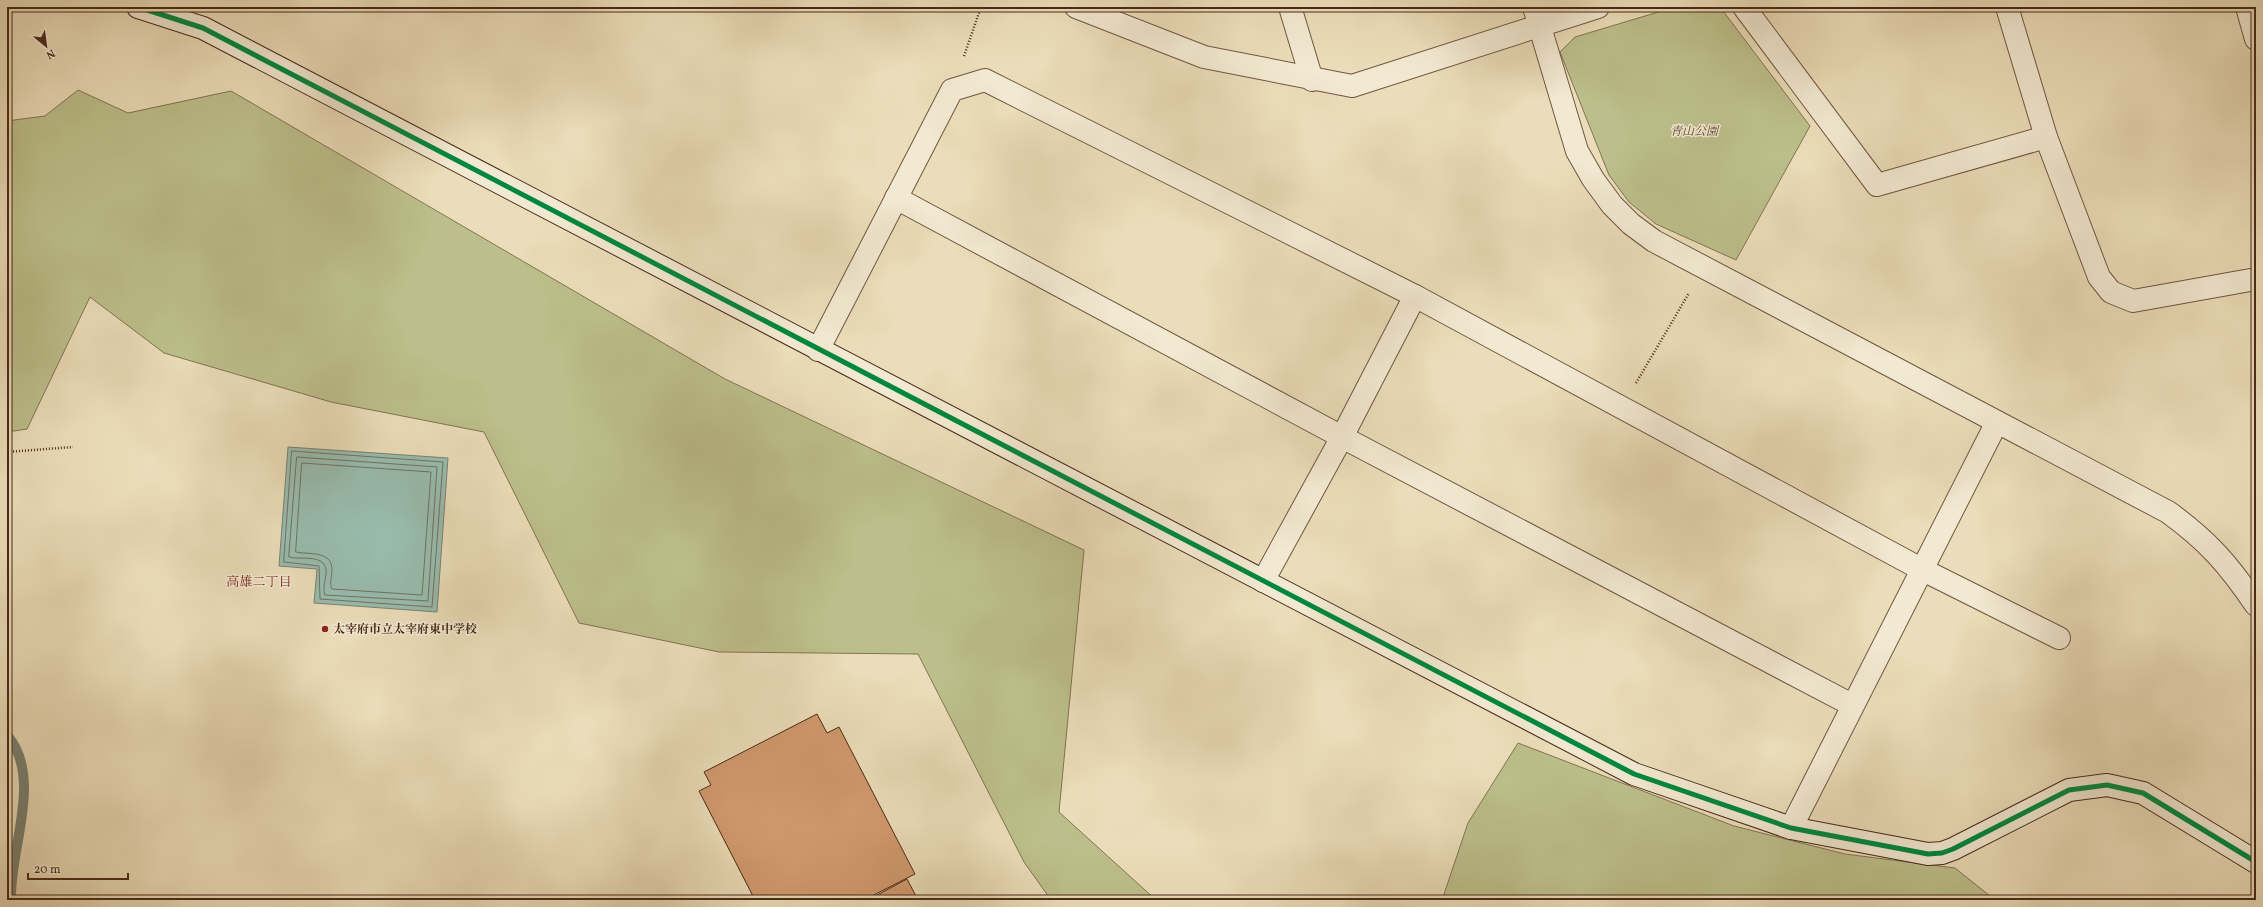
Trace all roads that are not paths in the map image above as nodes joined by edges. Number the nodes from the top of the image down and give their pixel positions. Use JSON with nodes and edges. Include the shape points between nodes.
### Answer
{"nodes":[{"id":1,"x":138,"y":7,"type":"edge"},
{"id":2,"x":1076,"y":7,"type":"edge"},
{"id":3,"x":1290,"y":7,"type":"edge"},
{"id":4,"x":1598,"y":7,"type":"edge"},
{"id":5,"x":1744,"y":7,"type":"edge"},
{"id":6,"x":2007,"y":7,"type":"edge"},
{"id":7,"x":2246,"y":7,"type":"edge"},
{"id":8,"x":1537,"y":16,"type":"edge"},
{"id":9,"x":2256,"y":39,"type":"edge"},
{"id":10,"x":1312,"y":80,"type":"junction"},
{"id":11,"x":2046,"y":137,"type":"junction"},
{"id":12,"x":896,"y":198,"type":"junction"},
{"id":13,"x":2256,"y":278,"type":"edge"},
{"id":14,"x":1415,"y":296,"type":"junction"},
{"id":15,"x":818,"y":350,"type":"junction"},
{"id":16,"x":1997,"y":422,"type":"junction"},
{"id":17,"x":1342,"y":437,"type":"junction"},
{"id":18,"x":1921,"y":569,"type":"junction"},
{"id":19,"x":1263,"y":581,"type":"junction"},
{"id":20,"x":2256,"y":605,"type":"edge"},
{"id":21,"x":2059,"y":638,"type":"dead end"},
{"id":22,"x":1852,"y":705,"type":"junction"},
{"id":23,"x":1791,"y":828,"type":"junction"},
{"id":24,"x":2256,"y":862,"type":"edge"}],
"edges":[{"from":1,"to":15,"type":"street","via":[[203,28]]},
{"from":2,"to":10,"type":"street","via":[[1204,57]]},
{"from":3,"to":10,"type":"street"},
{"from":4,"to":8,"type":"street"},
{"from":5,"to":11,"type":"street","via":[[1877,185]]},
{"from":6,"to":11,"type":"street"},
{"from":7,"to":9,"type":"street"},
{"from":8,"to":10,"type":"street","via":[[1352,86]]},
{"from":8,"to":16,"type":"street","via":[[1577,151],[1612,205],[1631,224],[1654,241]]},
{"from":11,"to":13,"type":"street","via":[[2099,277],[2111,292],[2133,301]]},
{"from":12,"to":14,"type":"street","via":[[952,90],[985,80]]},
{"from":12,"to":15,"type":"street"},
{"from":12,"to":17,"type":"street"},
{"from":14,"to":17,"type":"street"},
{"from":14,"to":18,"type":"street"},
{"from":15,"to":19,"type":"street"},
{"from":16,"to":18,"type":"street"},
{"from":16,"to":20,"type":"street","via":[[2168,512],[2199,535],[2217,553]]},
{"from":17,"to":19,"type":"street"},
{"from":17,"to":22,"type":"street"},
{"from":18,"to":21,"type":"street"},
{"from":18,"to":22,"type":"street"},
{"from":19,"to":23,"type":"street","via":[[1634,774]]},
{"from":22,"to":23,"type":"street"},
{"from":23,"to":24,"type":"street","via":[[1928,854],[1942,853],[2069,790],[2108,785],[2143,793]]}]}
